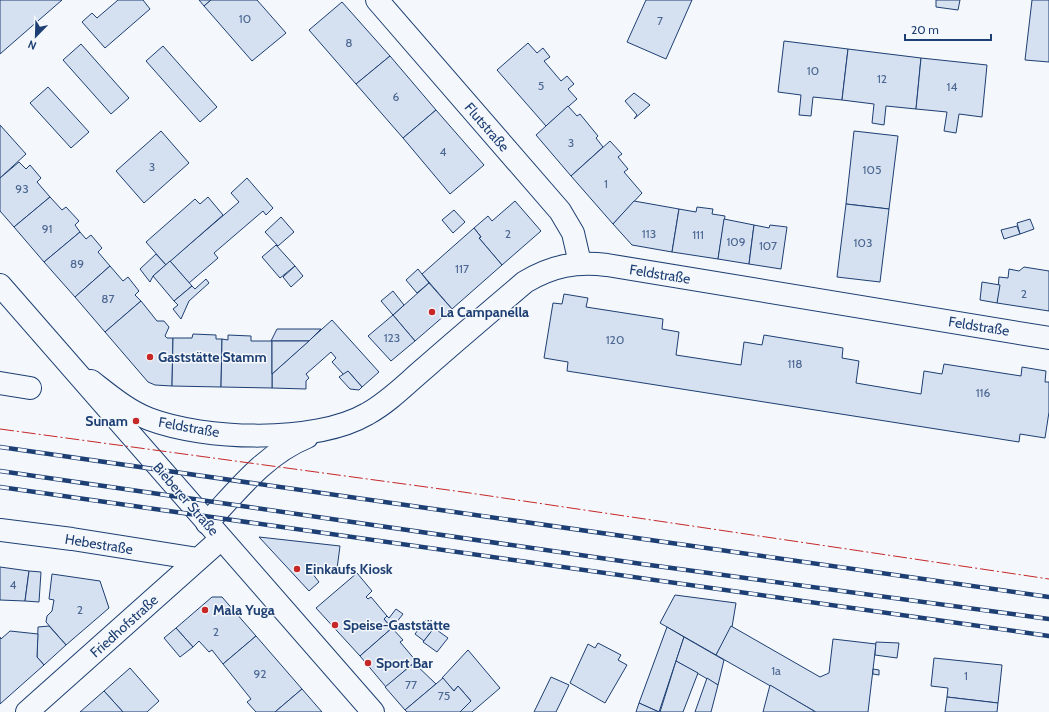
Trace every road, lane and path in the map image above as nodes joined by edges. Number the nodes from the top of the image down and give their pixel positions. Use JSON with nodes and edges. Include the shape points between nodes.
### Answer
{"nodes":[{"id":1,"x":377,"y":0,"type":"edge"},
{"id":2,"x":580,"y":263,"type":"junction"},
{"id":3,"x":0,"y":285,"type":"edge"},
{"id":4,"x":1049,"y":338,"type":"edge"},
{"id":5,"x":73,"y":368,"type":"junction"},
{"id":6,"x":0,"y":383,"type":"edge"},
{"id":7,"x":30,"y":388,"type":"dead end"},
{"id":8,"x":321,"y":431,"type":"junction"},
{"id":9,"x":207,"y":523,"type":"junction"},
{"id":10,"x":0,"y":530,"type":"edge"},
{"id":11,"x":221,"y":540,"type":"junction"},
{"id":12,"x":198,"y":560,"type":"junction"},
{"id":13,"x":27,"y":712,"type":"edge"},
{"id":14,"x":373,"y":712,"type":"edge"}],
"edges":[{"from":1,"to":2,"type":"street","name":"Flutstraße","via":[[560,211],[573,233]]},
{"from":2,"to":4,"type":"street","name":"Feldstraße","via":[[607,265]]},
{"from":2,"to":8,"type":"street","name":"Feldstraße","via":[[553,268],[525,282],[368,413],[350,423]]},
{"from":3,"to":5,"type":"street","name":"Bieberer Straße"},
{"from":5,"to":8,"type":"street","name":"Feldstraße","via":[[119,403],[148,419],[179,427],[265,436]]},
{"from":5,"to":9,"type":"street","name":"Bieberer Straße"},
{"from":6,"to":7,"type":"street"},
{"from":8,"to":9,"type":"street","name":"Feldstraße","via":[[292,442],[273,455]]},
{"from":9,"to":11,"type":"street","name":"Bieberer Straße"},
{"from":10,"to":12,"type":"street","name":"Hebestraße"},
{"from":11,"to":12,"type":"street","name":"Friedhofstraße"},
{"from":11,"to":14,"type":"street","name":"Bieberer Straße"},
{"from":12,"to":13,"type":"street","name":"Friedhofstraße"}]}
